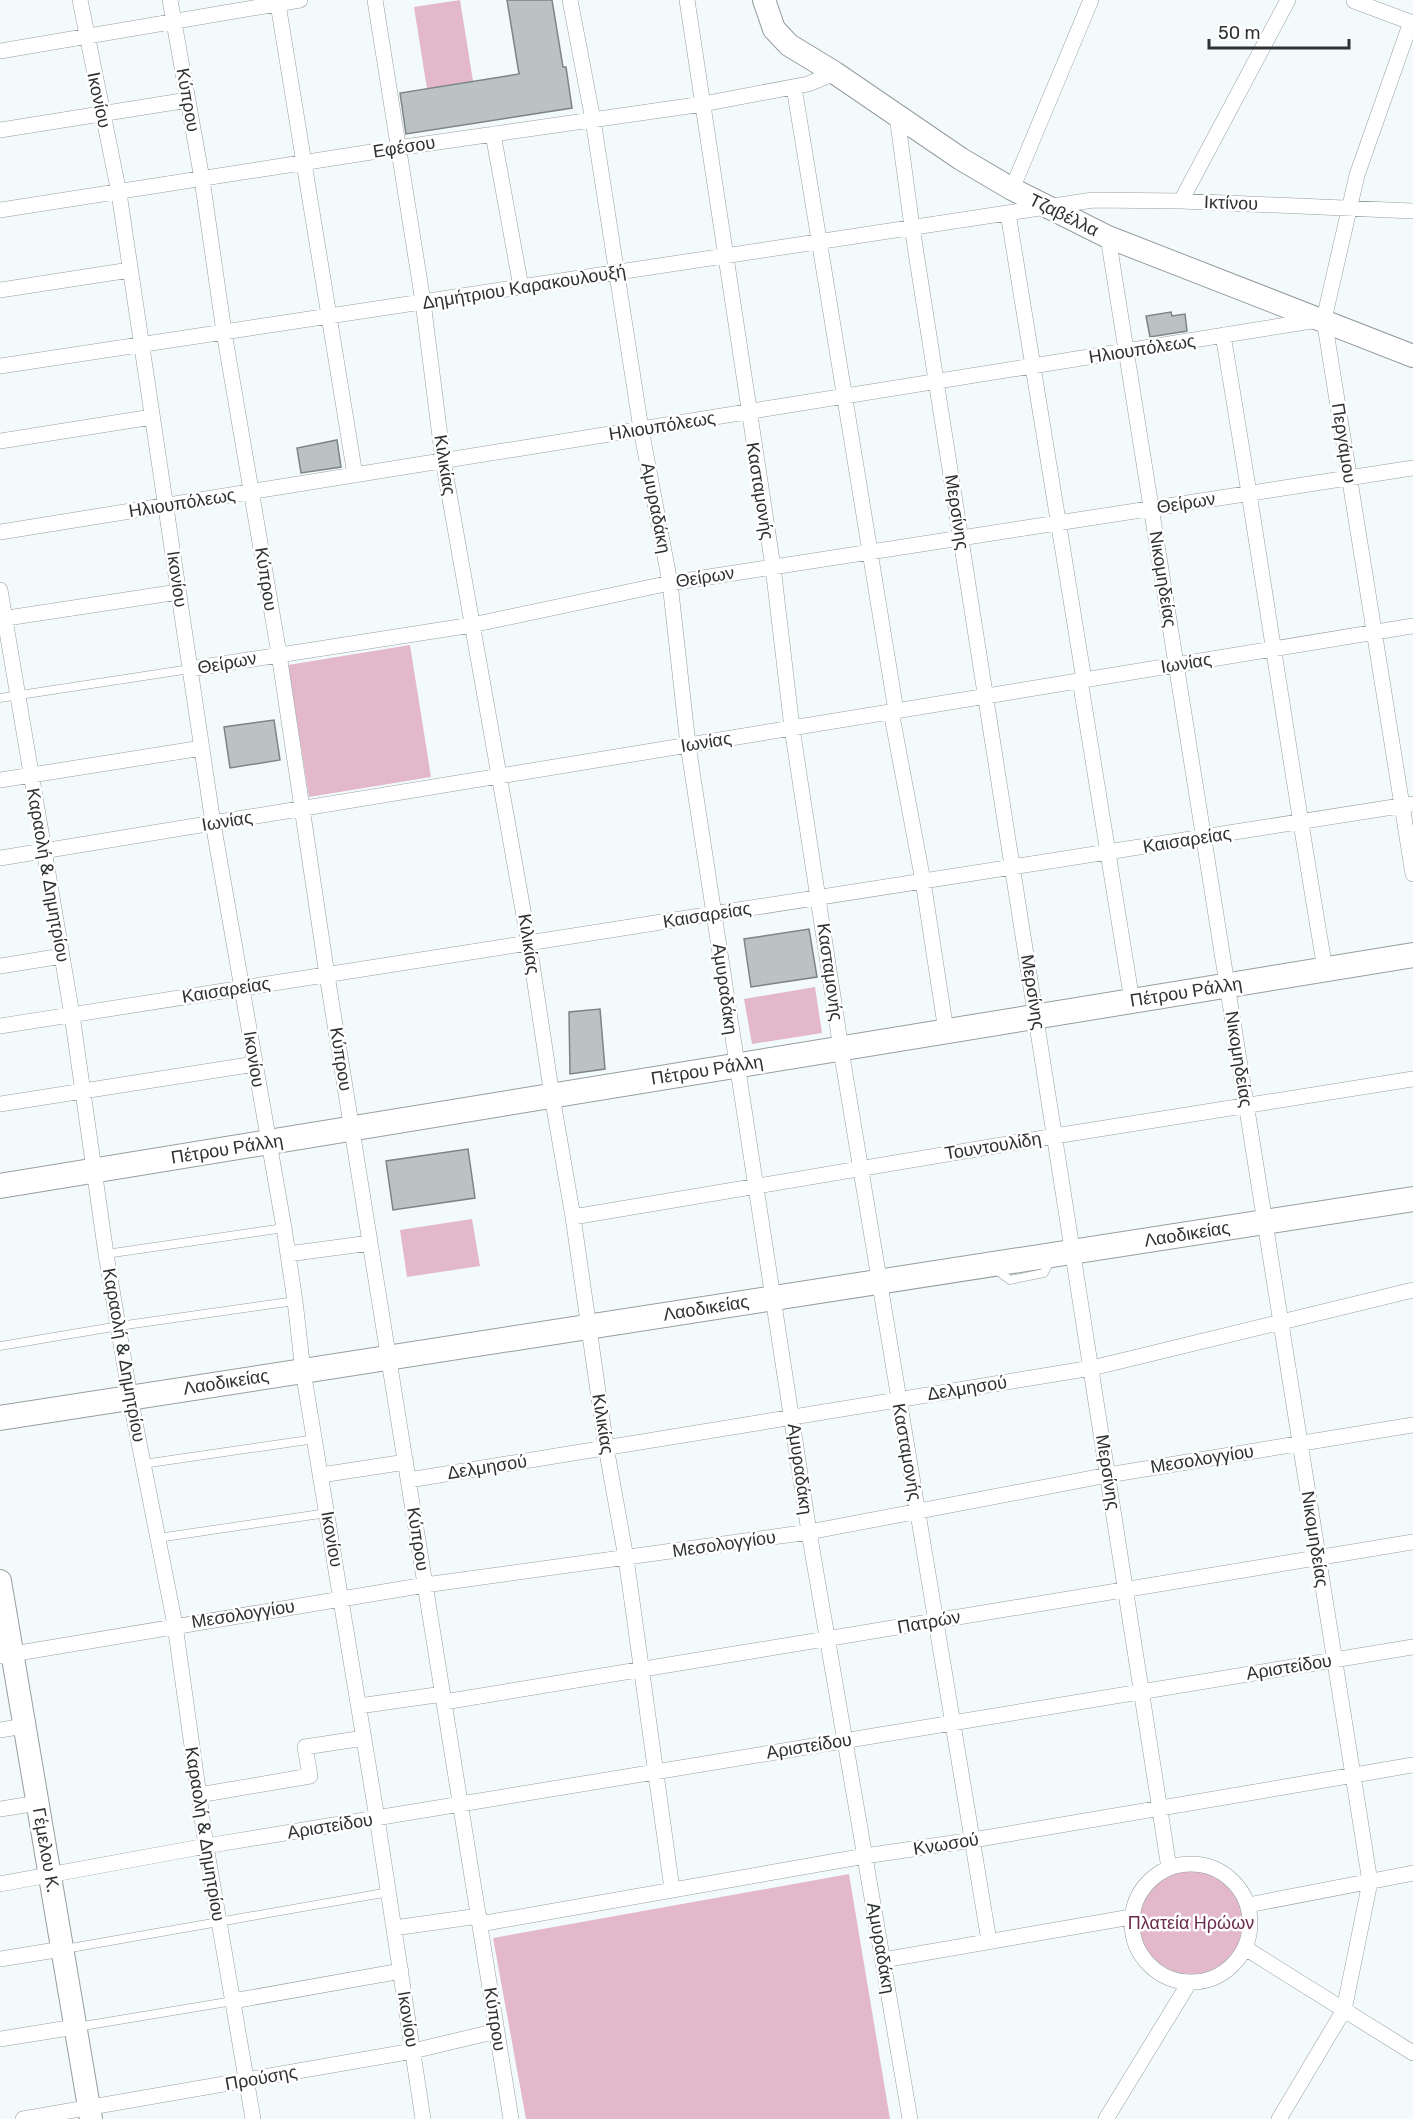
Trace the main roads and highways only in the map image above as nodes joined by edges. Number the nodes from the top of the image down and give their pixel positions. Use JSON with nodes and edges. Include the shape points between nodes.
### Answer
{"nodes":[{"id":1,"x":764,"y":0,"type":"edge"},
{"id":2,"x":1413,"y":356,"type":"edge"},
{"id":3,"x":1413,"y":955,"type":"edge"},
{"id":4,"x":0,"y":1186,"type":"edge"},
{"id":5,"x":1413,"y":1199,"type":"edge"},
{"id":6,"x":0,"y":1418,"type":"edge"},
{"id":7,"x":0,"y":1581,"type":"edge"},
{"id":8,"x":6,"y":1654,"type":"edge"},
{"id":9,"x":90,"y":2114,"type":"edge"}],
"edges":[{"from":1,"to":2,"type":"main road","name":"Τζαβέλλα","via":[[774,29],[789,45],[1012,189],[1108,237]]},
{"from":3,"to":4,"type":"main road","name":"Πέτρου Ράλλη"},
{"from":5,"to":6,"type":"main road","name":"Λαοδικείας"},
{"from":7,"to":8,"type":"main road","name":"Γέμελου Κ."},
{"from":8,"to":9,"type":"main road","name":"Γέμελου Κ.","via":[[24,1726]]}]}
